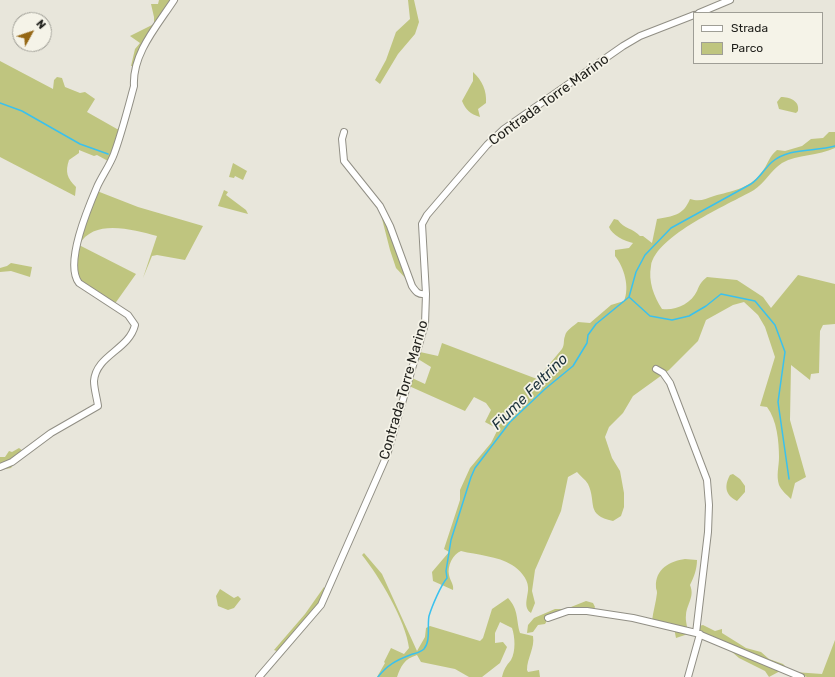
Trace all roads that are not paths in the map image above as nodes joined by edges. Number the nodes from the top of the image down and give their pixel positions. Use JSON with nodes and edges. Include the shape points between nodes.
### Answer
{"nodes":[{"id":1,"x":174,"y":0,"type":"edge"},
{"id":2,"x":730,"y":0,"type":"edge"},
{"id":3,"x":701,"y":12,"type":"edge"},
{"id":4,"x":693,"y":15,"type":"edge"},
{"id":5,"x":344,"y":132,"type":"dead end"},
{"id":6,"x":426,"y":294,"type":"junction"},
{"id":7,"x":656,"y":369,"type":"dead end"},
{"id":8,"x":0,"y":467,"type":"edge"},
{"id":9,"x":548,"y":618,"type":"dead end"},
{"id":10,"x":698,"y":633,"type":"junction"},
{"id":11,"x":259,"y":677,"type":"edge"},
{"id":12,"x":688,"y":677,"type":"edge"},
{"id":13,"x":801,"y":677,"type":"edge"}],
"edges":[{"from":1,"to":8,"type":"street","via":[[139,56],[134,86],[114,155],[96,188],[77,243],[75,278],[128,315],[135,325],[132,336],[100,364],[96,372],[94,382],[98,406],[51,433],[12,462]]},
{"from":2,"to":3,"type":"street"},
{"from":4,"to":6,"type":"street","name":"Contrada Torre Marino","via":[[640,36],[623,46],[504,129],[487,145],[422,224]]},
{"from":5,"to":6,"type":"street","via":[[344,161],[380,206],[412,286],[416,292]]},
{"from":6,"to":11,"type":"street","name":"Contrada Torre Marino","via":[[425,324],[387,455],[321,605]]},
{"from":7,"to":10,"type":"street","via":[[663,373],[670,383],[707,480],[708,532]]},
{"from":9,"to":10,"type":"street","via":[[568,611],[587,611],[633,618]]},
{"from":10,"to":12,"type":"street"},
{"from":10,"to":13,"type":"street"}]}
